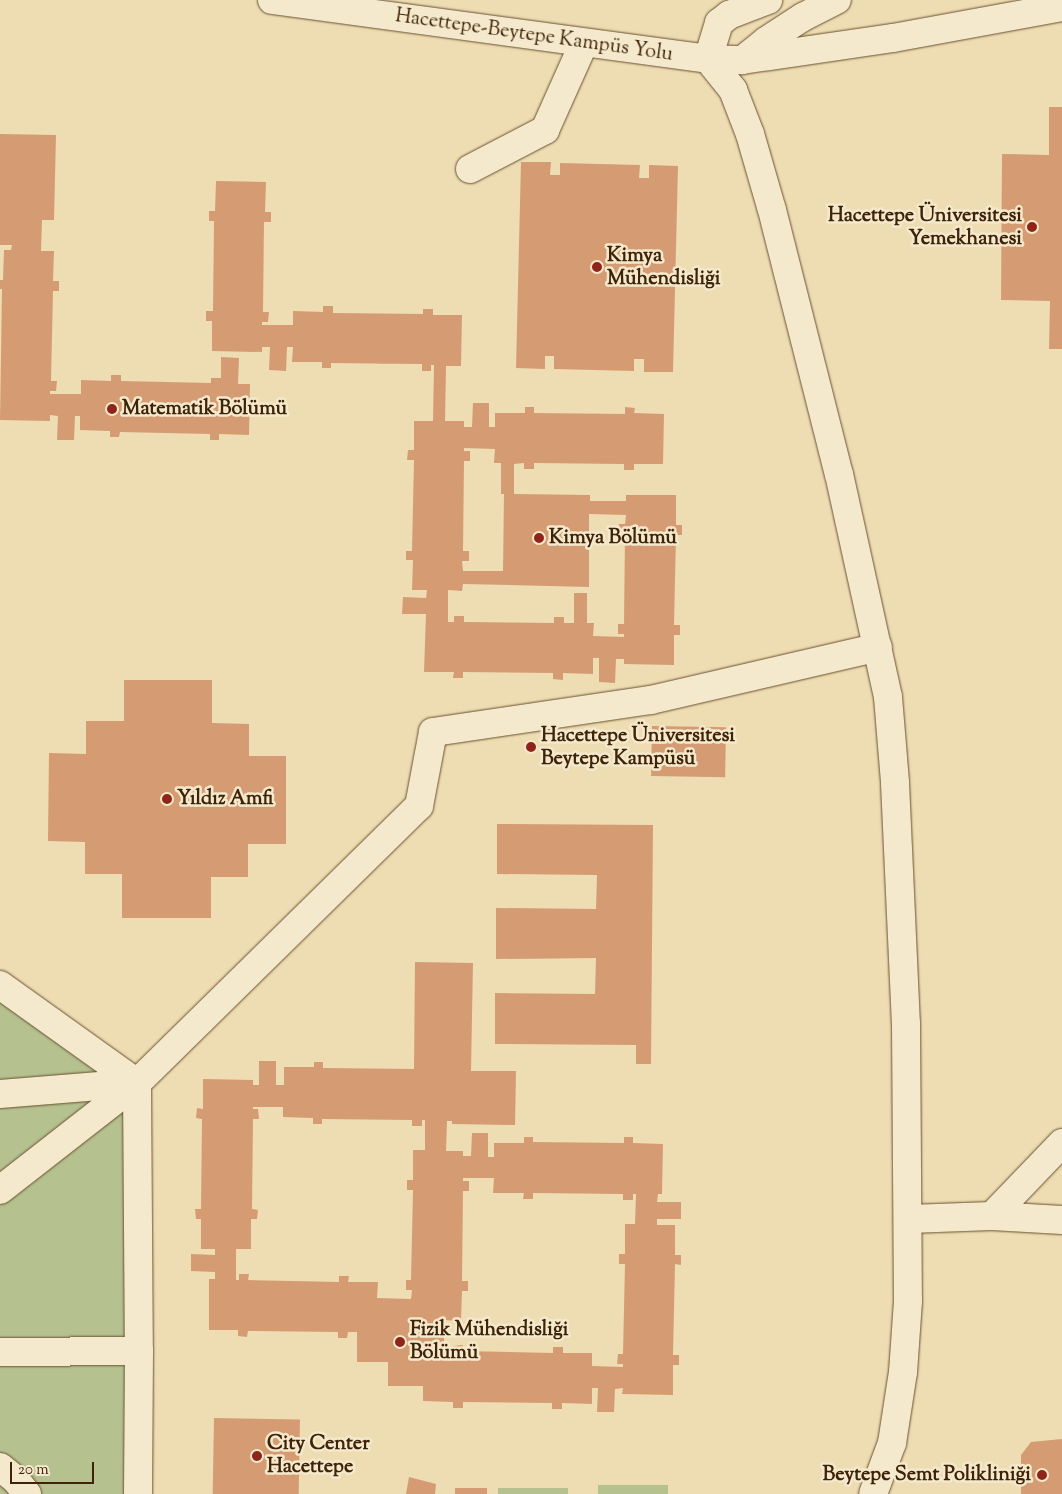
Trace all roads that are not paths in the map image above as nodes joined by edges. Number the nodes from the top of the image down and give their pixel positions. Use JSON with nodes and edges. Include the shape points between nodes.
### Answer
{"nodes":[{"id":1,"x":272,"y":0,"type":"edge"},
{"id":2,"x":768,"y":0,"type":"edge"},
{"id":3,"x":837,"y":0,"type":"edge"},
{"id":4,"x":1062,"y":7,"type":"edge"},
{"id":5,"x":584,"y":42,"type":"junction"},
{"id":6,"x":708,"y":59,"type":"junction"},
{"id":7,"x":742,"y":60,"type":"junction"},
{"id":8,"x":470,"y":168,"type":"dead end"},
{"id":9,"x":878,"y":647,"type":"junction"},
{"id":10,"x":0,"y":985,"type":"edge"},
{"id":11,"x":136,"y":1083,"type":"junction"},
{"id":12,"x":0,"y":1094,"type":"edge"},
{"id":13,"x":1062,"y":1143,"type":"edge"},
{"id":14,"x":0,"y":1190,"type":"edge"},
{"id":15,"x":992,"y":1216,"type":"junction"},
{"id":16,"x":909,"y":1219,"type":"junction"},
{"id":17,"x":1062,"y":1220,"type":"edge"},
{"id":18,"x":139,"y":1351,"type":"junction"},
{"id":19,"x":0,"y":1352,"type":"edge"},
{"id":20,"x":0,"y":1467,"type":"edge"},
{"id":21,"x":27,"y":1494,"type":"edge"},
{"id":22,"x":138,"y":1494,"type":"edge"},
{"id":23,"x":873,"y":1494,"type":"edge"}],
"edges":[{"from":1,"to":5,"type":"street","name":"Hacettepe-Beytepe Kampüs Yolu"},
{"from":2,"to":6,"type":"street","via":[[729,15],[719,23]]},
{"from":3,"to":7,"type":"street","via":[[803,17]]},
{"from":4,"to":7,"type":"street","name":"Hacettepe-Beytepe Kampüs Yolu","via":[[893,38]]},
{"from":5,"to":6,"type":"street","name":"Hacettepe-Beytepe Kampüs Yolu"},
{"from":5,"to":8,"type":"street","via":[[545,130]]},
{"from":6,"to":7,"type":"street","name":"Hacettepe-Beytepe Kampüs Yolu"},
{"from":6,"to":9,"type":"street","via":[[733,90],[767,191],[805,333]]},
{"from":9,"to":11,"type":"street","via":[[651,700],[433,732],[419,806]]},
{"from":9,"to":16,"type":"street","via":[[888,698],[895,783],[906,1024]]},
{"from":10,"to":11,"type":"street"},
{"from":11,"to":12,"type":"street"},
{"from":11,"to":14,"type":"street"},
{"from":11,"to":18,"type":"street"},
{"from":13,"to":15,"type":"street"},
{"from":15,"to":16,"type":"street"},
{"from":15,"to":17,"type":"street"},
{"from":16,"to":23,"type":"street","via":[[903,1372],[892,1442]]},
{"from":18,"to":19,"type":"street"},
{"from":18,"to":22,"type":"street"},
{"from":20,"to":21,"type":"street"}]}
